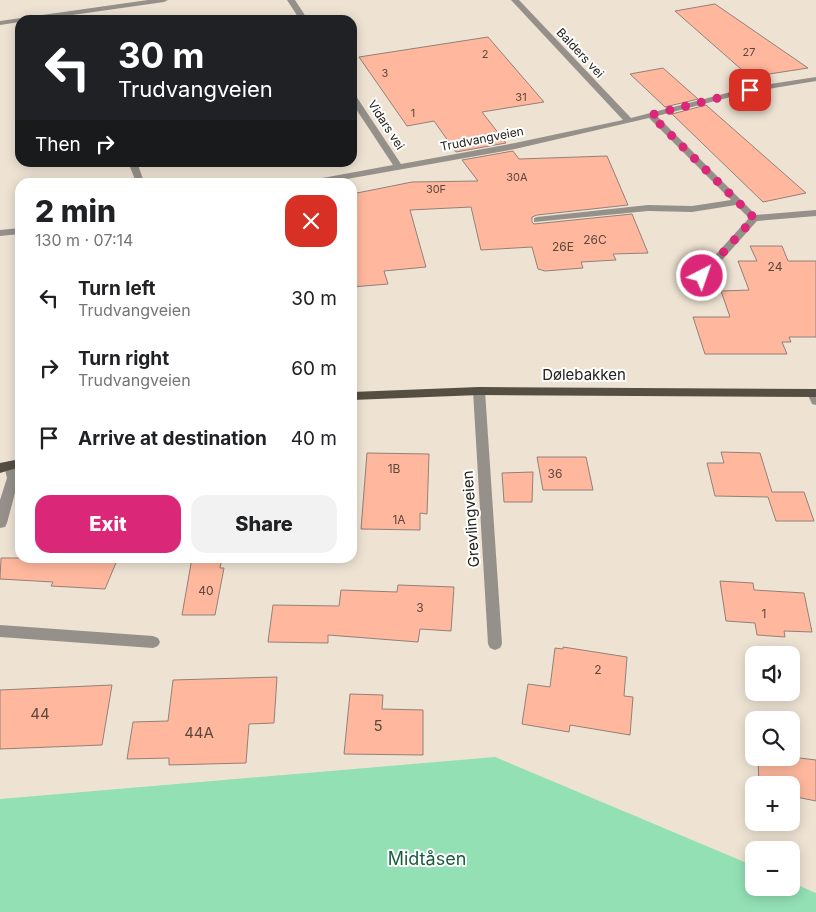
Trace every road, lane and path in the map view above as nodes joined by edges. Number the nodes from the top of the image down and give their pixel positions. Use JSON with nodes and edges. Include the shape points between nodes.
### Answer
{"nodes":[{"id":1,"x":164,"y":0,"type":"edge"},
{"id":2,"x":291,"y":0,"type":"edge"},
{"id":3,"x":515,"y":0,"type":"edge"},
{"id":4,"x":76,"y":9,"type":"junction"},
{"id":5,"x":45,"y":15,"type":"edge"},
{"id":6,"x":78,"y":15,"type":"edge"},
{"id":7,"x":301,"y":15,"type":"edge"},
{"id":8,"x":15,"y":21,"type":"edge"},
{"id":9,"x":0,"y":23,"type":"edge"},
{"id":10,"x":816,"y":79,"type":"edge"},
{"id":11,"x":357,"y":104,"type":"edge"},
{"id":12,"x":651,"y":115,"type":"junction"},
{"id":13,"x":629,"y":121,"type":"junction"},
{"id":14,"x":398,"y":168,"type":"junction"},
{"id":15,"x":340,"y":178,"type":"edge"},
{"id":16,"x":737,"y":202,"type":"junction"},
{"id":17,"x":816,"y":213,"type":"edge"},
{"id":18,"x":754,"y":218,"type":"junction"},
{"id":19,"x":537,"y":220,"type":"dead end"},
{"id":20,"x":15,"y":232,"type":"edge"},
{"id":21,"x":0,"y":234,"type":"edge"},
{"id":22,"x":702,"y":276,"type":"dead end"},
{"id":23,"x":479,"y":391,"type":"junction"},
{"id":24,"x":357,"y":396,"type":"edge"},
{"id":25,"x":815,"y":396,"type":"edge"},
{"id":26,"x":10,"y":465,"type":"edge"},
{"id":27,"x":0,"y":523,"type":"edge"},
{"id":28,"x":0,"y":631,"type":"edge"},
{"id":29,"x":153,"y":642,"type":"dead end"},
{"id":30,"x":496,"y":644,"type":"dead end"}],
"edges":[{"from":1,"to":4,"type":"street"},
{"from":2,"to":7,"type":"street"},
{"from":3,"to":13,"type":"street","name":"Balders vei"},
{"from":4,"to":5,"type":"street"},
{"from":4,"to":6,"type":"street"},
{"from":8,"to":9,"type":"street"},
{"from":10,"to":12,"type":"street","name":"Trudvangveien","via":[[750,90]]},
{"from":11,"to":14,"type":"street","name":"Vidars vei"},
{"from":12,"to":13,"type":"street","name":"Trudvangveien"},
{"from":12,"to":16,"type":"street"},
{"from":13,"to":14,"type":"street","name":"Trudvangveien"},
{"from":14,"to":15,"type":"street","name":"Trudvangveien"},
{"from":16,"to":18,"type":"street"},
{"from":16,"to":19,"type":"street","via":[[692,209],[648,208]]},
{"from":17,"to":18,"type":"street"},
{"from":18,"to":22,"type":"street"},
{"from":20,"to":21,"type":"street"},
{"from":23,"to":24,"type":"main road","name":"Dølebakken"},
{"from":23,"to":25,"type":"main road","name":"Dølebakken"},
{"from":23,"to":30,"type":"street","name":"Grevlingveien"},
{"from":26,"to":27,"type":"street","via":[[13,478]]},
{"from":28,"to":29,"type":"street"}]}
